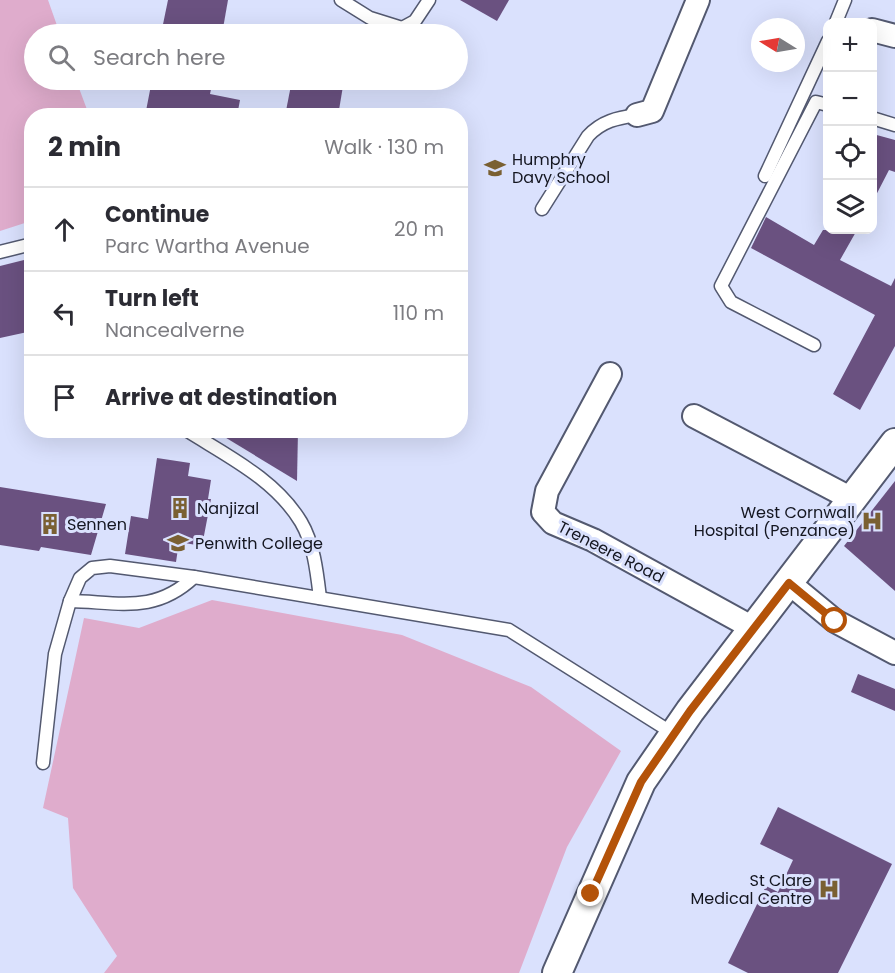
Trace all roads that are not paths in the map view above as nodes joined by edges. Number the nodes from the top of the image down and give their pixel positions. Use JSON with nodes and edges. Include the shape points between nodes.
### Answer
{"nodes":[{"id":1,"x":341,"y":0,"type":"edge"},
{"id":2,"x":429,"y":0,"type":"edge"},
{"id":3,"x":698,"y":0,"type":"edge"},
{"id":4,"x":845,"y":0,"type":"edge"},
{"id":5,"x":838,"y":18,"type":"edge"},
{"id":6,"x":389,"y":24,"type":"edge"},
{"id":7,"x":409,"y":24,"type":"edge"},
{"id":8,"x":877,"y":31,"type":"edge"},
{"id":9,"x":895,"y":36,"type":"edge"},
{"id":10,"x":823,"y":52,"type":"edge"},
{"id":11,"x":823,"y":104,"type":"edge"},
{"id":12,"x":637,"y":115,"type":"joint"},
{"id":13,"x":877,"y":119,"type":"edge"},
{"id":14,"x":895,"y":125,"type":"edge"},
{"id":15,"x":765,"y":176,"type":"dead end"},
{"id":16,"x":542,"y":209,"type":"dead end"},
{"id":17,"x":24,"y":246,"type":"edge"},
{"id":18,"x":0,"y":252,"type":"edge"},
{"id":19,"x":814,"y":345,"type":"dead end"},
{"id":20,"x":609,"y":374,"type":"dead end"},
{"id":21,"x":694,"y":416,"type":"dead end"},
{"id":22,"x":198,"y":438,"type":"edge"},
{"id":23,"x":895,"y":443,"type":"edge"},
{"id":24,"x":852,"y":499,"type":"junction"},
{"id":25,"x":194,"y":577,"type":"junction"},
{"id":26,"x":789,"y":583,"type":"junction"},
{"id":27,"x":320,"y":598,"type":"junction"},
{"id":28,"x":70,"y":601,"type":"junction"},
{"id":29,"x":753,"y":628,"type":"junction"},
{"id":30,"x":895,"y":653,"type":"edge"},
{"id":31,"x":674,"y":734,"type":"junction"},
{"id":32,"x":43,"y":763,"type":"dead end"},
{"id":33,"x":557,"y":973,"type":"edge"}],
"edges":[{"from":1,"to":6,"type":"lane","via":[[370,18]]},
{"from":2,"to":7,"type":"lane"},
{"from":3,"to":12,"type":"street","via":[[652,111]]},
{"from":4,"to":5,"type":"lane"},
{"from":8,"to":9,"type":"street"},
{"from":10,"to":15,"type":"lane"},
{"from":11,"to":19,"type":"lane","via":[[816,102],[721,286],[731,302]]},
{"from":12,"to":16,"type":"lane","via":[[613,118],[597,127]]},
{"from":13,"to":14,"type":"lane"},
{"from":17,"to":18,"type":"lane"},
{"from":20,"to":29,"type":"street","name":"Treneere Road","via":[[547,491],[543,512],[553,523],[593,540]]},
{"from":21,"to":24,"type":"street"},
{"from":22,"to":27,"type":"lane","via":[[264,480],[286,502],[301,523],[312,551]]},
{"from":23,"to":24,"type":"street"},
{"from":24,"to":26,"type":"street"},
{"from":25,"to":27,"type":"lane"},
{"from":25,"to":28,"type":"lane","via":[[178,592],[152,603]]},
{"from":25,"to":28,"type":"lane","via":[[110,566],[92,568],[80,578]]},
{"from":26,"to":29,"type":"street"},
{"from":26,"to":30,"type":"street","via":[[835,621]]},
{"from":27,"to":31,"type":"lane","via":[[509,630]]},
{"from":28,"to":32,"type":"lane","via":[[55,654]]},
{"from":29,"to":31,"type":"street"},
{"from":31,"to":33,"type":"street","via":[[641,782]]}]}
